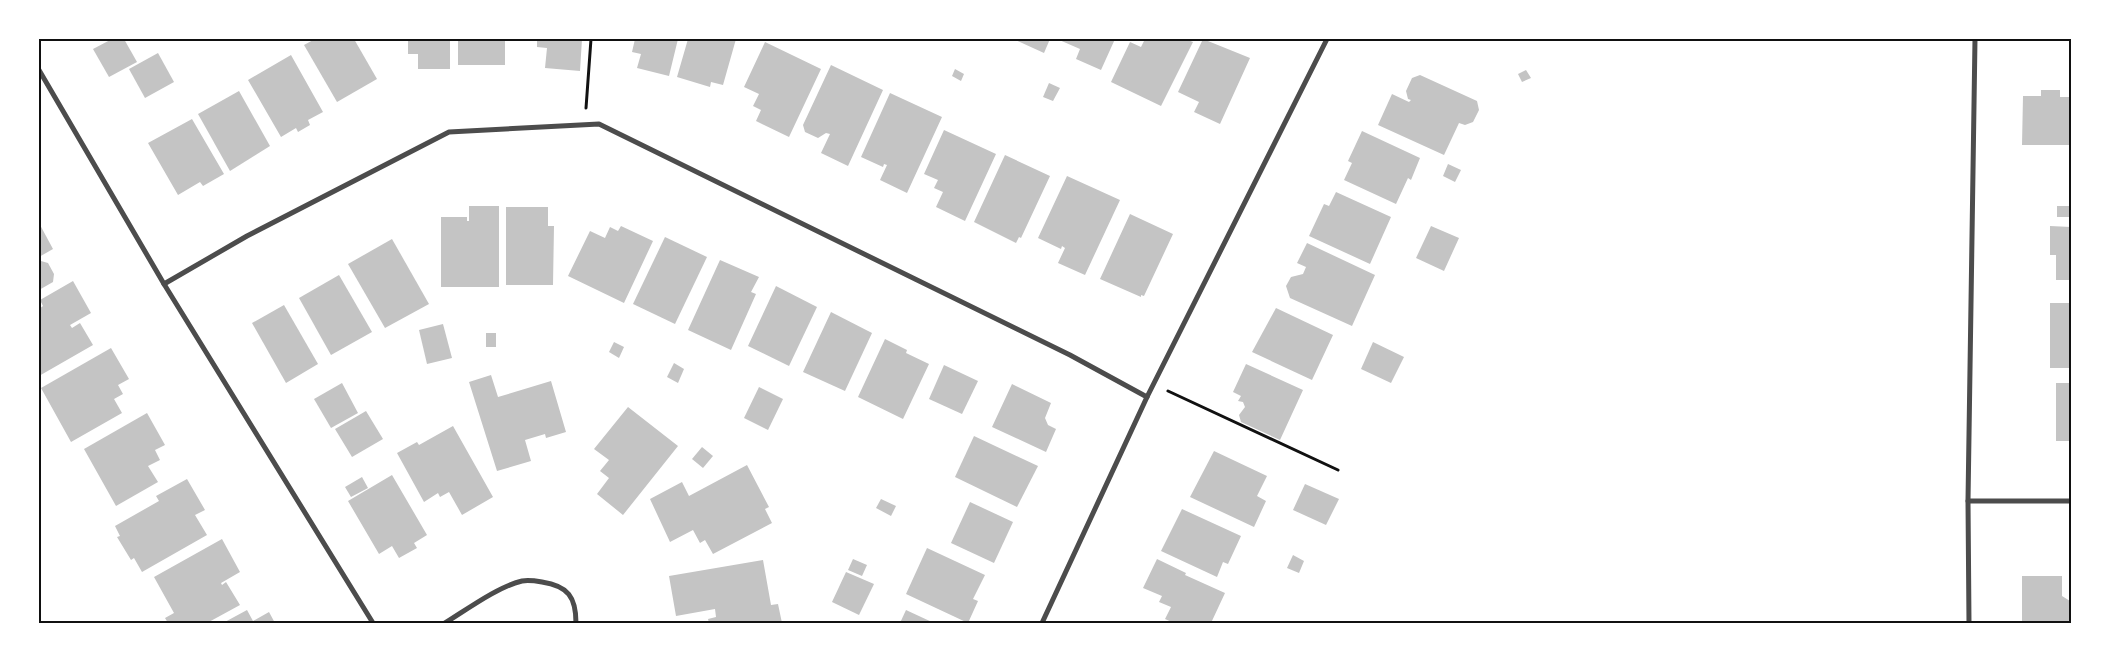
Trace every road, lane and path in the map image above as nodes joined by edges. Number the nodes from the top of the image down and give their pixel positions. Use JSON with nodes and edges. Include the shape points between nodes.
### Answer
{"nodes":[{"id":1,"x":591,"y":39,"type":"edge"},
{"id":2,"x":1327,"y":39,"type":"edge"},
{"id":3,"x":1975,"y":39,"type":"edge"},
{"id":4,"x":39,"y":70,"type":"edge"},
{"id":5,"x":585,"y":125,"type":"junction"},
{"id":6,"x":164,"y":284,"type":"junction"},
{"id":7,"x":1154,"y":384,"type":"junction"},
{"id":8,"x":1147,"y":397,"type":"junction"},
{"id":9,"x":1338,"y":470,"type":"dead end"},
{"id":10,"x":1968,"y":501,"type":"junction"},
{"id":11,"x":2071,"y":501,"type":"edge"},
{"id":12,"x":372,"y":623,"type":"edge"},
{"id":13,"x":445,"y":623,"type":"edge"},
{"id":14,"x":576,"y":623,"type":"edge"},
{"id":15,"x":1042,"y":623,"type":"edge"},
{"id":16,"x":1969,"y":623,"type":"edge"}],
"edges":[{"from":1,"to":5,"type":"path"},
{"from":2,"to":7,"type":"street"},
{"from":3,"to":10,"type":"street"},
{"from":4,"to":6,"type":"street"},
{"from":5,"to":6,"type":"street","via":[[449,132],[247,236]]},
{"from":5,"to":8,"type":"street","via":[[599,124],[1070,355]]},
{"from":6,"to":12,"type":"street"},
{"from":7,"to":8,"type":"street"},
{"from":7,"to":9,"type":"path"},
{"from":8,"to":15,"type":"street"},
{"from":10,"to":11,"type":"street"},
{"from":10,"to":16,"type":"street"},
{"from":13,"to":14,"type":"street","via":[[523,581],[557,584],[571,597]]}]}
